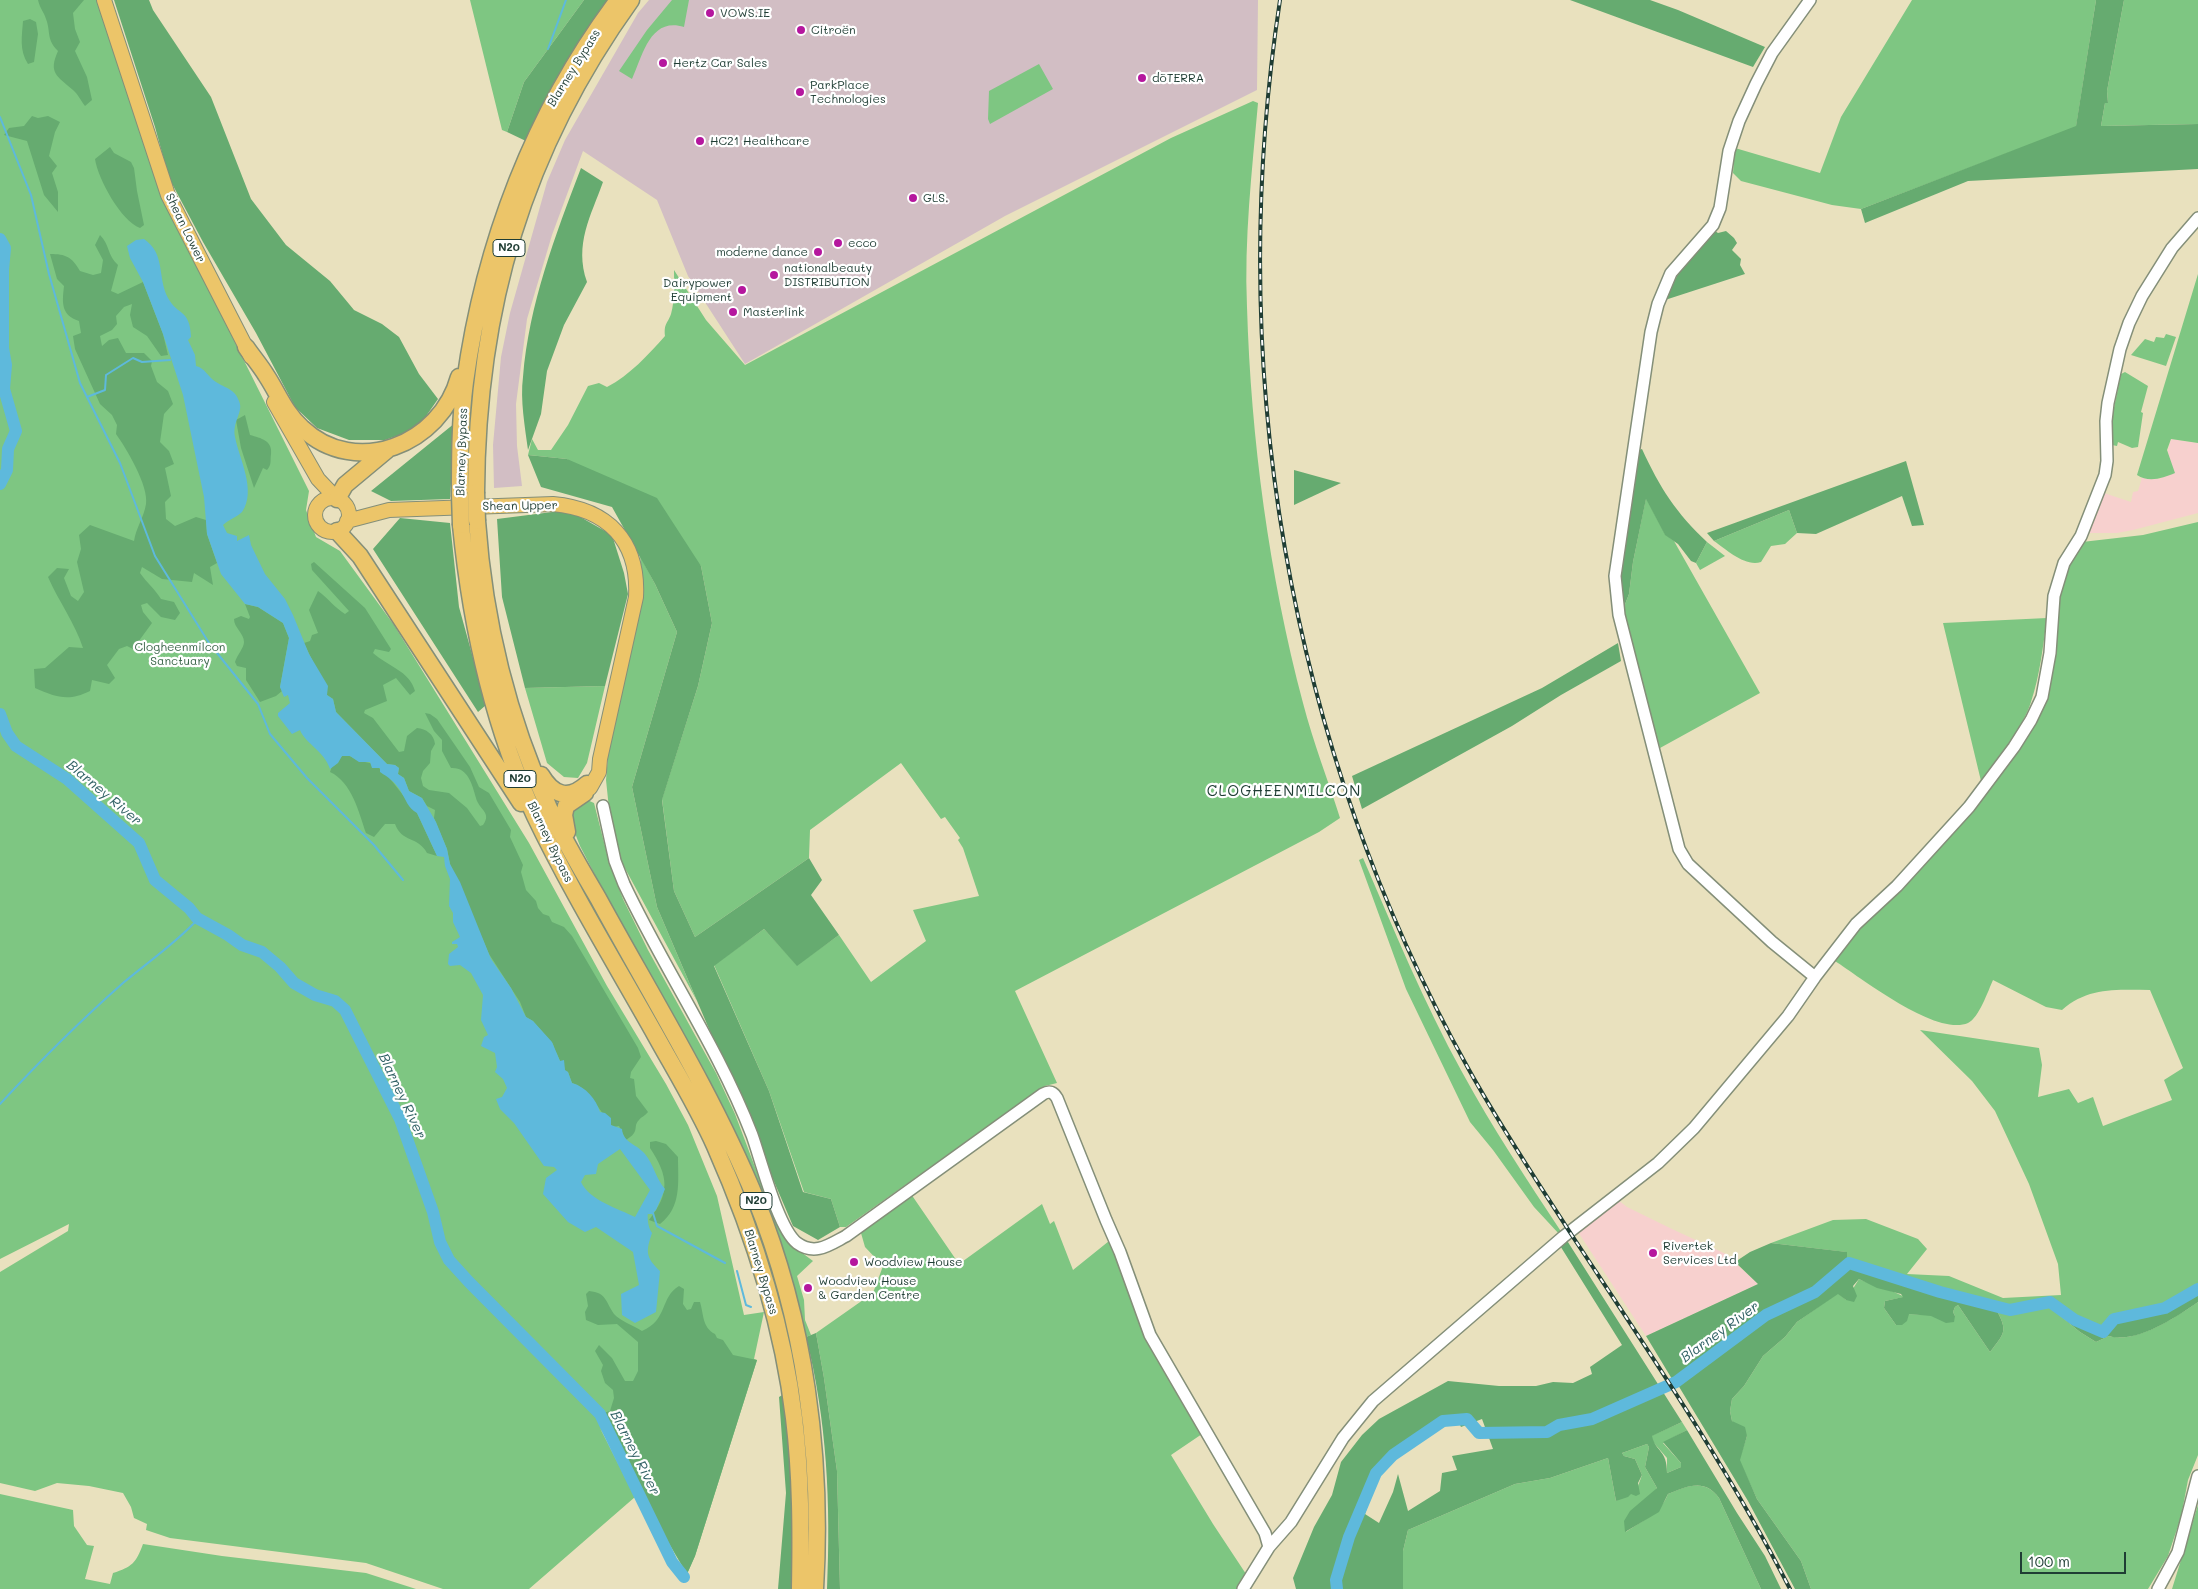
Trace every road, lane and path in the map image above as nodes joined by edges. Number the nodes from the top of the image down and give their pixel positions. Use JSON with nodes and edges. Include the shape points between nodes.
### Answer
{"nodes":[{"id":1,"x":104,"y":0,"type":"edge"},
{"id":2,"x":618,"y":0,"type":"edge"},
{"id":3,"x":631,"y":0,"type":"edge"},
{"id":4,"x":1810,"y":0,"type":"edge"},
{"id":5,"x":2198,"y":218,"type":"edge"},
{"id":6,"x":484,"y":280,"type":"junction"},
{"id":7,"x":246,"y":347,"type":"junction"},
{"id":8,"x":295,"y":442,"type":"junction"},
{"id":9,"x":388,"y":449,"type":"junction"},
{"id":10,"x":338,"y":499,"type":"junction"},
{"id":11,"x":321,"y":502,"type":"junction"},
{"id":12,"x":389,"y":510,"type":"junction"},
{"id":13,"x":342,"y":526,"type":"junction"},
{"id":14,"x":523,"y":742,"type":"junction"},
{"id":15,"x":588,"y":786,"type":"junction"},
{"id":16,"x":603,"y":806,"type":"dead end"},
{"id":17,"x":572,"y":851,"type":"junction"},
{"id":18,"x":569,"y":882,"type":"junction"},
{"id":19,"x":1815,"y":977,"type":"junction"},
{"id":20,"x":2198,"y":1476,"type":"edge"},
{"id":21,"x":1269,"y":1547,"type":"junction"},
{"id":22,"x":800,"y":1589,"type":"edge"},
{"id":23,"x":815,"y":1589,"type":"edge"},
{"id":24,"x":1243,"y":1589,"type":"edge"},
{"id":25,"x":2158,"y":1589,"type":"edge"}],
"edges":[{"from":1,"to":7,"type":"main road","name":"Shean Lower","via":[[168,195]]},
{"from":2,"to":6,"type":"highway","name":"Blarney Bypass","number":"N20","via":[[550,106],[508,205]]},
{"from":3,"to":14,"type":"highway","name":"Blarney Bypass","number":"N20","bridge":true,"via":[[562,112],[539,160],[521,207],[490,321],[478,419],[477,521],[495,652]]},
{"from":4,"to":19,"type":"street","via":[[1772,53],[1739,121],[1729,151],[1720,208],[1713,225],[1671,273],[1658,304],[1651,332],[1616,576],[1618,615],[1679,849],[1688,864]]},
{"from":5,"to":19,"type":"street","via":[[2172,248],[2142,296],[2123,340],[2107,412],[2105,475],[2081,536],[2064,563],[2054,596],[2050,653],[2042,697],[2031,720],[1969,807],[1897,886],[1856,924]]},
{"from":6,"to":9,"type":"highway","via":[[452,398],[418,437]]},
{"from":6,"to":18,"type":"highway","name":"Blarney Bypass","number":"N20","bridge":true,"via":[[465,382],[461,437],[461,525],[466,576],[474,628],[498,719],[534,814]]},
{"from":7,"to":8,"type":"main road","name":"Shean Lower"},
{"from":7,"to":9,"type":"highway","via":[[291,417],[316,439],[351,451]]},
{"from":8,"to":10,"type":"main road","name":"Shean Lower","via":[[320,482]]},
{"from":8,"to":11,"type":"main road","name":"Shean Lower"},
{"from":9,"to":10,"type":"highway","via":[[345,485]]},
{"from":10,"to":11,"type":"main road","via":[[328,498]]},
{"from":10,"to":12,"type":"main road","name":"Shean Upper","via":[[357,508]]},
{"from":10,"to":13,"type":"main road","via":[[348,510]]},
{"from":11,"to":13,"type":"main road","via":[[315,512],[316,521],[327,531]]},
{"from":12,"to":13,"type":"main road","name":"Shean Upper"},
{"from":12,"to":15,"type":"main road","name":"Shean Upper","via":[[571,505],[597,515],[622,537],[634,566],[636,597],[600,759]]},
{"from":13,"to":18,"type":"highway"},
{"from":14,"to":15,"type":"highway","via":[[546,783],[554,790],[566,794]]},
{"from":14,"to":17,"type":"highway","name":"Blarney Bypass","number":"N20","via":[[550,810]]},
{"from":15,"to":17,"type":"highway","via":[[584,794],[567,804],[564,812]]},
{"from":16,"to":21,"type":"street","via":[[615,861],[624,884],[733,1091],[782,1221],[793,1239],[805,1248],[815,1250],[846,1236],[1039,1097],[1053,1093],[1058,1098],[1120,1252],[1150,1335],[1265,1533]]},
{"from":17,"to":23,"type":"highway","name":"Blarney Bypass","number":"N20","via":[[710,1102],[752,1191],[774,1252],[788,1296],[811,1414],[817,1504]]},
{"from":18,"to":22,"type":"highway","name":"Blarney Bypass","number":"N20","via":[[691,1098],[742,1212],[777,1324],[794,1417],[801,1507]]},
{"from":19,"to":21,"type":"street","via":[[1788,1016],[1694,1128],[1658,1162],[1563,1236],[1373,1401],[1342,1438],[1291,1522]]},
{"from":20,"to":25,"type":"street","via":[[2178,1552]]},
{"from":21,"to":24,"type":"street"}]}
